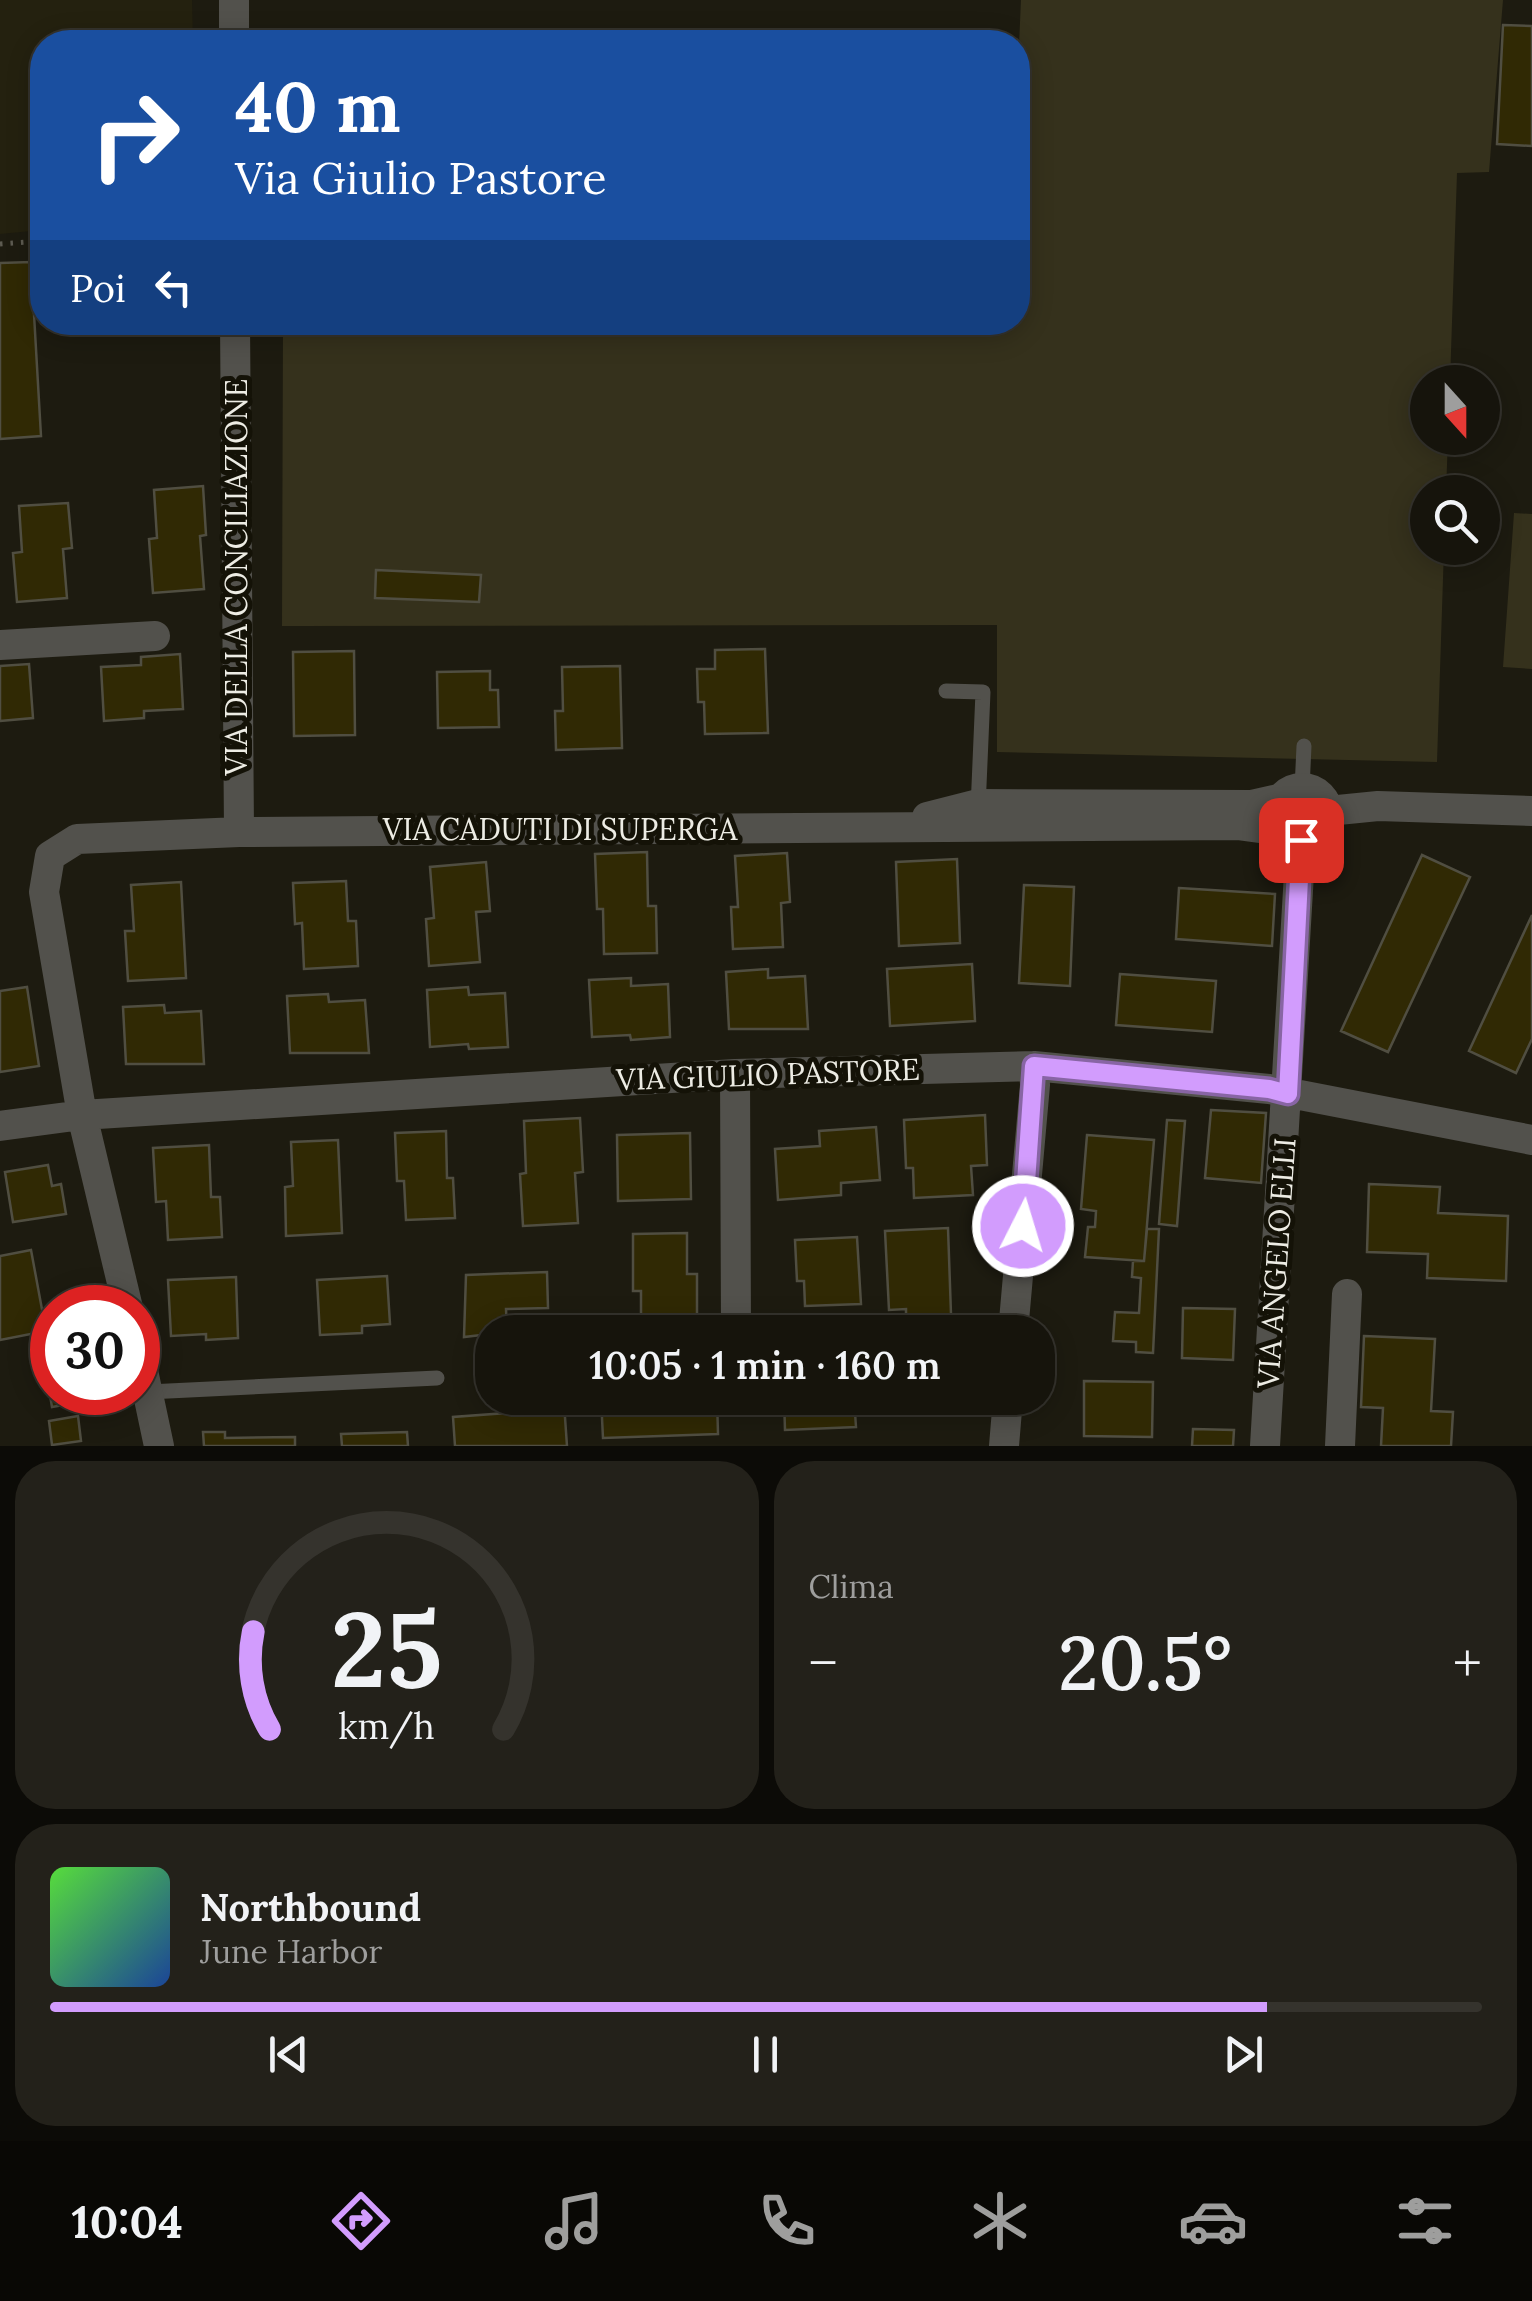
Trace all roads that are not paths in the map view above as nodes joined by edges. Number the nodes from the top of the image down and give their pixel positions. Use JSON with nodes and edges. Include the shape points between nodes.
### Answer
{"nodes":[{"id":1,"x":234,"y":0,"type":"edge"},
{"id":2,"x":234,"y":30,"type":"edge"},
{"id":3,"x":236,"y":335,"type":"edge"},
{"id":4,"x":155,"y":636,"type":"dead end"},
{"id":5,"x":0,"y":646,"type":"edge"},
{"id":6,"x":946,"y":690,"type":"dead end"},
{"id":7,"x":1304,"y":746,"type":"dead end"},
{"id":8,"x":1292,"y":794,"type":"junction"},
{"id":9,"x":1328,"y":811,"type":"junction"},
{"id":10,"x":1532,"y":811,"type":"edge"},
{"id":11,"x":978,"y":816,"type":"junction"},
{"id":12,"x":239,"y":832,"type":"junction"},
{"id":13,"x":1292,"y":836,"type":"junction"},
{"id":14,"x":1034,"y":1066,"type":"junction"},
{"id":15,"x":735,"y":1074,"type":"junction"},
{"id":16,"x":1288,"y":1094,"type":"junction"},
{"id":17,"x":82,"y":1115,"type":"junction"},
{"id":18,"x":0,"y":1126,"type":"edge"},
{"id":19,"x":1532,"y":1140,"type":"edge"},
{"id":20,"x":123,"y":1285,"type":"edge"},
{"id":21,"x":1347,"y":1294,"type":"dead end"},
{"id":22,"x":736,"y":1315,"type":"edge"},
{"id":23,"x":1015,"y":1315,"type":"edge"},
{"id":24,"x":437,"y":1378,"type":"dead end"},
{"id":25,"x":160,"y":1391,"type":"edge"},
{"id":26,"x":153,"y":1415,"type":"edge"},
{"id":27,"x":1007,"y":1415,"type":"edge"},
{"id":28,"x":159,"y":1446,"type":"edge"},
{"id":29,"x":1004,"y":1446,"type":"edge"},
{"id":30,"x":1266,"y":1446,"type":"edge"},
{"id":31,"x":1340,"y":1446,"type":"edge"}],
"edges":[{"from":1,"to":2,"type":"street"},
{"from":3,"to":12,"type":"street","name":"VIA DELLA CONCILIAZIONE"},
{"from":4,"to":5,"type":"street"},
{"from":6,"to":11,"type":"lane","via":[[983,692]]},
{"from":7,"to":8,"type":"lane"},
{"from":8,"to":9,"type":"street","via":[[1320,796]]},
{"from":8,"to":11,"type":"street","name":"VIA CADUTI DI SUPERGA","via":[[1252,806]]},
{"from":8,"to":13,"type":"street","via":[[1276,818]]},
{"from":9,"to":10,"type":"street"},
{"from":9,"to":13,"type":"street","via":[[1321,832]]},
{"from":11,"to":12,"type":"street","name":"VIA CADUTI DI SUPERGA","via":[[880,828]]},
{"from":11,"to":13,"type":"street","name":"VIA CADUTI DI SUPERGA","via":[[1237,826]]},
{"from":12,"to":17,"type":"street","name":"VIA CADUTI DI SUPERGA","via":[[77,839],[50,856],[44,892]]},
{"from":13,"to":16,"type":"street","name":"VIA ANGELO ELLI"},
{"from":14,"to":15,"type":"street","name":"VIA GIULIO PASTORE"},
{"from":14,"to":16,"type":"street","name":"VIA GIULIO PASTORE"},
{"from":14,"to":23,"type":"street"},
{"from":15,"to":17,"type":"street","name":"VIA GIULIO PASTORE"},
{"from":15,"to":22,"type":"street"},
{"from":16,"to":19,"type":"street","name":"VIA GIULIO PASTORE"},
{"from":16,"to":30,"type":"street","name":"VIA ANGELO ELLI"},
{"from":17,"to":18,"type":"street","name":"VIA GIULIO PASTORE"},
{"from":17,"to":20,"type":"street","name":"VIA CADUTI DI SUPERGA"},
{"from":21,"to":31,"type":"street"},
{"from":24,"to":25,"type":"lane"},
{"from":26,"to":28,"type":"street"},
{"from":27,"to":29,"type":"street"}]}
